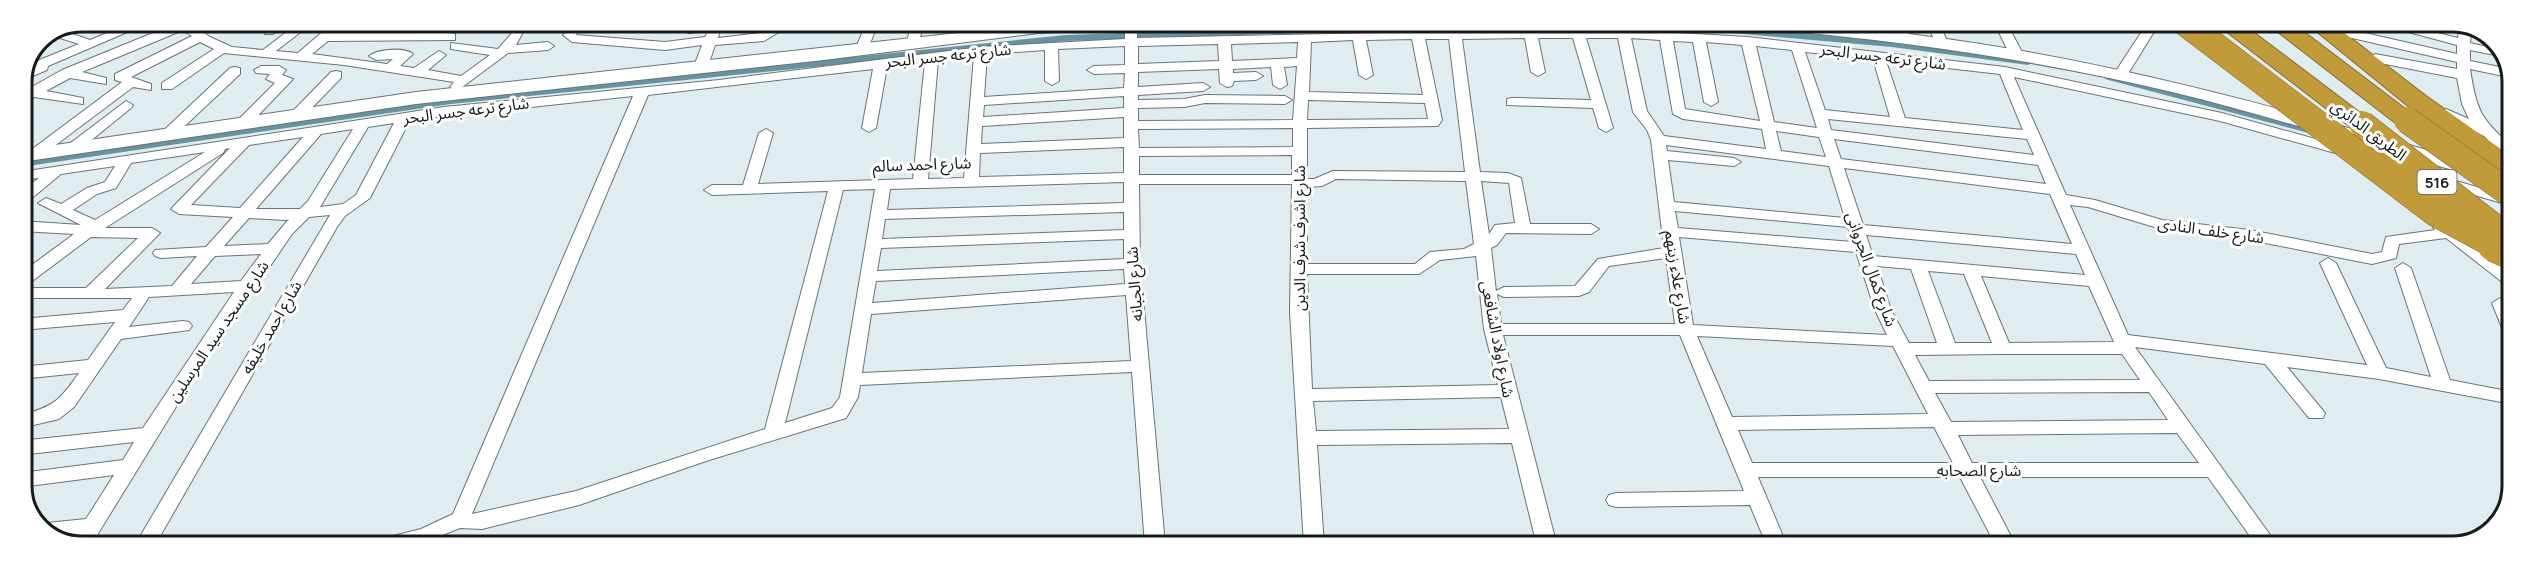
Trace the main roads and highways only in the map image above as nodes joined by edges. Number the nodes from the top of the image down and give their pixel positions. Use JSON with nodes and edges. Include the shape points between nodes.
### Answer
{"nodes":[{"id":1,"x":2197,"y":32,"type":"edge"},
{"id":2,"x":2238,"y":32,"type":"edge"},
{"id":3,"x":2290,"y":32,"type":"edge"},
{"id":4,"x":2296,"y":32,"type":"edge"},
{"id":5,"x":2340,"y":32,"type":"edge"},
{"id":6,"x":2308,"y":46,"type":"junction"},
{"id":7,"x":2502,"y":162,"type":"edge"},
{"id":8,"x":2502,"y":188,"type":"edge"},
{"id":9,"x":2502,"y":233,"type":"edge"},
{"id":10,"x":2502,"y":249,"type":"edge"}],
"edges":[{"from":1,"to":10,"type":"highway","bridge":true,"via":[[2435,213]]},
{"from":2,"to":9,"type":"highway","name":"الطريق الدائري","number":"516","bridge":true},
{"from":3,"to":6,"type":"highway","name":"الطريق الدائري","number":"516"},
{"from":4,"to":6,"type":"highway"},
{"from":5,"to":7,"type":"highway","via":[[2417,100]]},
{"from":6,"to":8,"type":"highway","name":"الطريق الدائري","number":"516","bridge":true}]}
